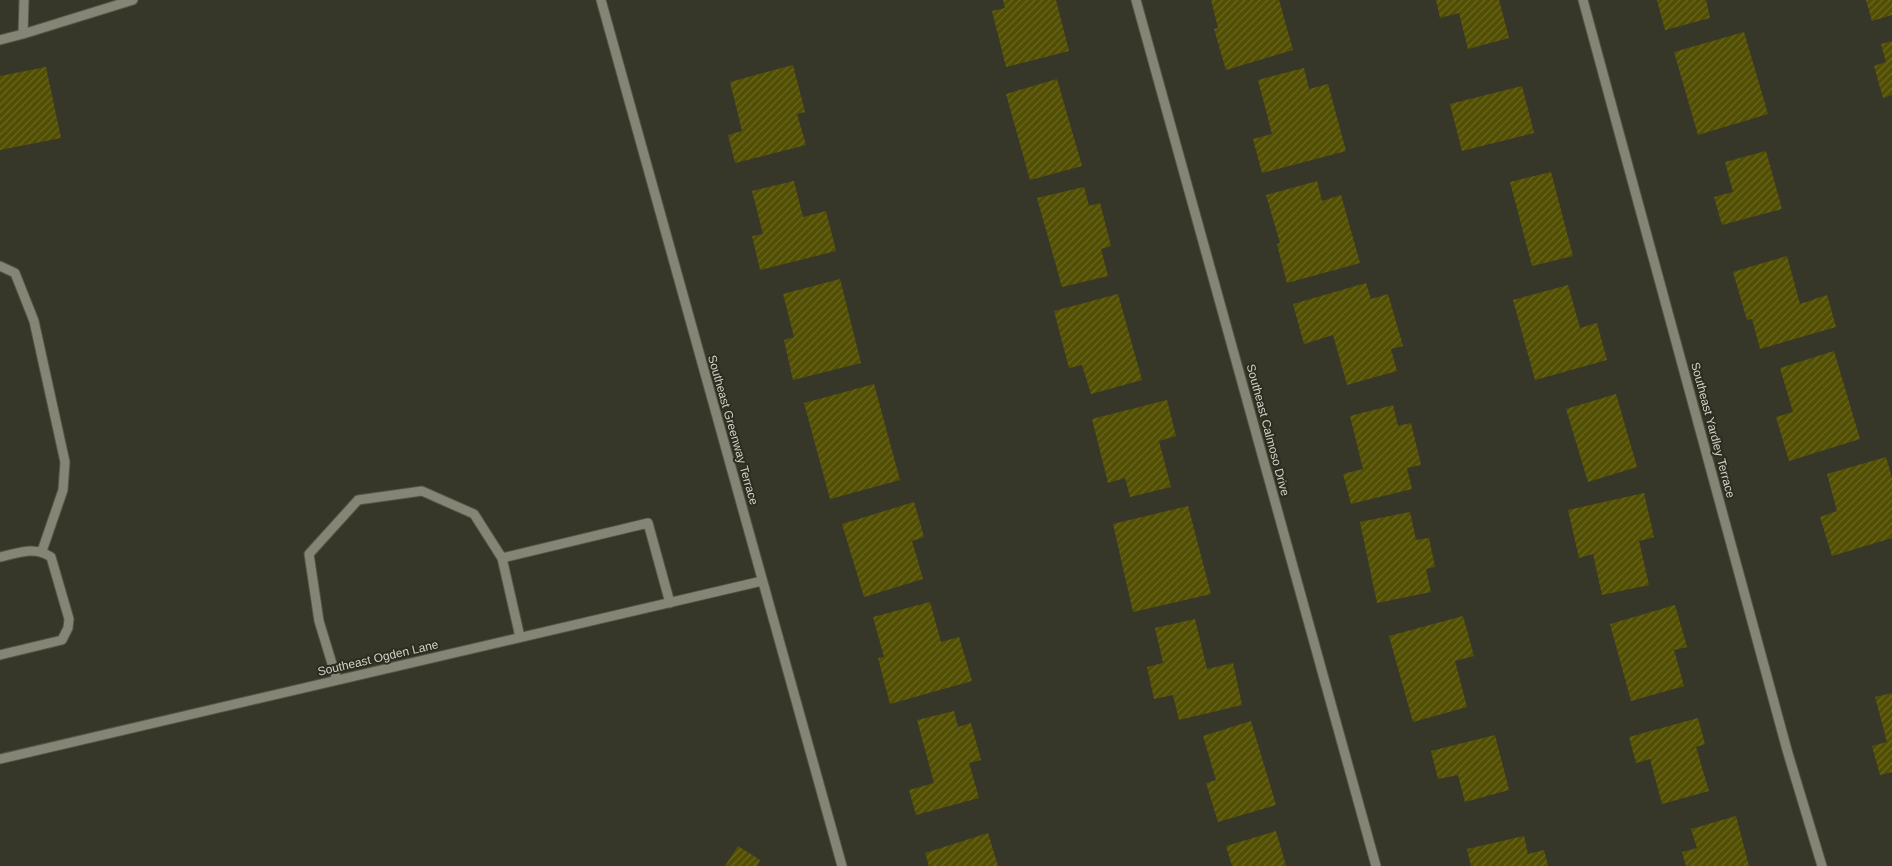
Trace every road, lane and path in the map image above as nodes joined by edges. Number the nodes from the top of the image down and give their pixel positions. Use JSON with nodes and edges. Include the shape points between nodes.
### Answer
{"nodes":[{"id":1,"x":24,"y":0,"type":"edge"},
{"id":2,"x":133,"y":0,"type":"edge"},
{"id":3,"x":601,"y":0,"type":"edge"},
{"id":4,"x":1136,"y":0,"type":"edge"},
{"id":5,"x":1583,"y":0,"type":"edge"},
{"id":6,"x":23,"y":34,"type":"junction"},
{"id":7,"x":0,"y":40,"type":"edge"},
{"id":8,"x":0,"y":266,"type":"edge"},
{"id":9,"x":42,"y":551,"type":"junction"},
{"id":10,"x":0,"y":557,"type":"edge"},
{"id":11,"x":502,"y":558,"type":"junction"},
{"id":12,"x":762,"y":581,"type":"junction"},
{"id":13,"x":670,"y":603,"type":"junction"},
{"id":14,"x":520,"y":637,"type":"junction"},
{"id":15,"x":0,"y":655,"type":"edge"},
{"id":16,"x":337,"y":680,"type":"junction"},
{"id":17,"x":0,"y":759,"type":"edge"},
{"id":18,"x":842,"y":866,"type":"edge"},
{"id":19,"x":1376,"y":866,"type":"edge"},
{"id":20,"x":1822,"y":866,"type":"edge"}],
"edges":[{"from":1,"to":6,"type":"street"},
{"from":2,"to":6,"type":"street"},
{"from":3,"to":12,"type":"street","name":"Southeast Greenway Terrace"},
{"from":4,"to":19,"type":"street","name":"Southeast Calmoso Drive"},
{"from":5,"to":20,"type":"street","name":"Southeast Yardley Terrace","via":[[1787,750]]},
{"from":6,"to":7,"type":"street"},
{"from":8,"to":9,"type":"street","via":[[15,273],[34,321],[65,462],[63,490]]},
{"from":9,"to":10,"type":"street","via":[[30,550]]},
{"from":9,"to":15,"type":"street","via":[[51,557],[68,628],[62,640]]},
{"from":11,"to":13,"type":"street","via":[[648,522]]},
{"from":11,"to":14,"type":"street"},
{"from":11,"to":16,"type":"street","via":[[474,514],[422,491],[358,500],[309,554],[319,621]]},
{"from":12,"to":13,"type":"street","name":"Southeast Ogden Lane"},
{"from":12,"to":18,"type":"street","name":"Southeast Greenway Terrace"},
{"from":13,"to":14,"type":"street","name":"Southeast Ogden Lane"},
{"from":14,"to":16,"type":"street","name":"Southeast Ogden Lane"},
{"from":16,"to":17,"type":"street","name":"Southeast Ogden Lane"}]}
